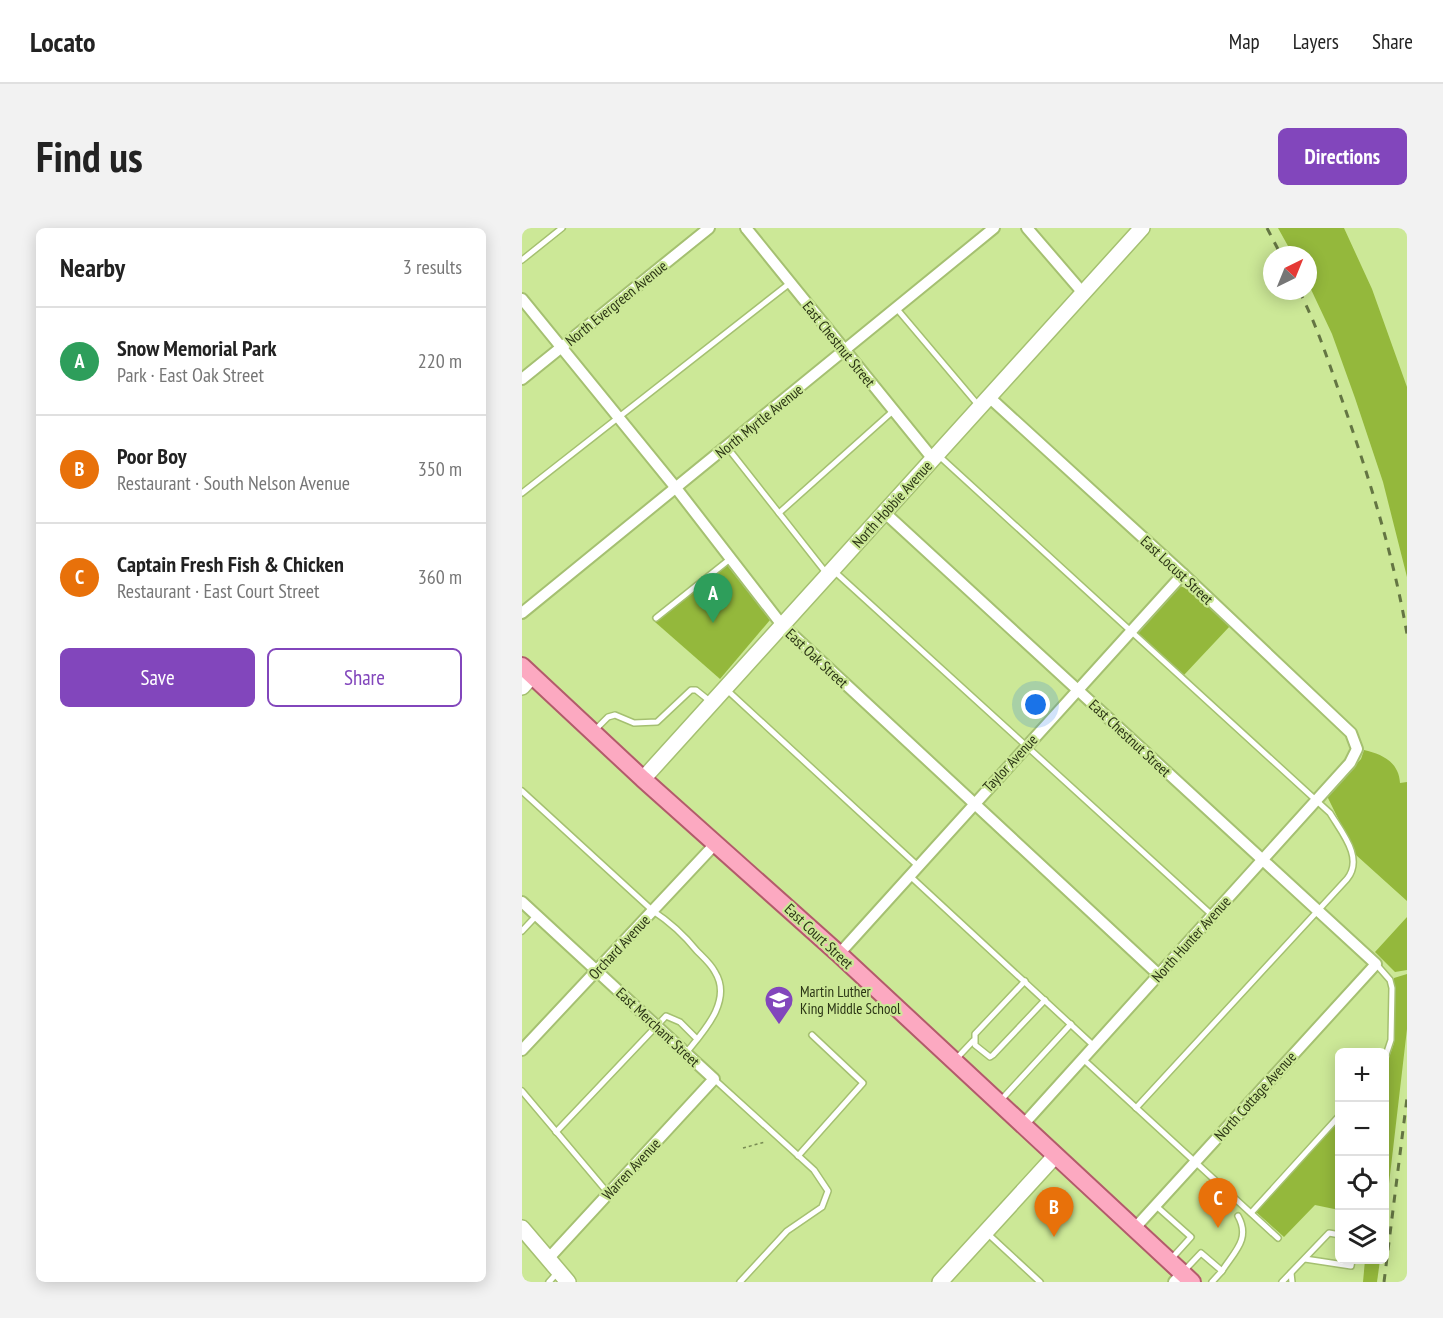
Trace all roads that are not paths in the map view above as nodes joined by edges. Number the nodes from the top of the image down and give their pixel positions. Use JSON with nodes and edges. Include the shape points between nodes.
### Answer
{"nodes":[{"id":1,"x":562,"y":228,"type":"edge"},
{"id":2,"x":709,"y":228,"type":"edge"},
{"id":3,"x":746,"y":228,"type":"edge"},
{"id":4,"x":994,"y":228,"type":"edge"},
{"id":5,"x":1027,"y":228,"type":"edge"},
{"id":6,"x":1142,"y":228,"type":"edge"},
{"id":7,"x":522,"y":260,"type":"edge"},
{"id":8,"x":790,"y":283,"type":"junction"},
{"id":9,"x":1083,"y":293,"type":"junction"},
{"id":10,"x":522,"y":299,"type":"edge"},
{"id":11,"x":897,"y":309,"type":"junction"},
{"id":12,"x":561,"y":347,"type":"junction"},
{"id":13,"x":845,"y":352,"type":"junction"},
{"id":14,"x":522,"y":379,"type":"edge"},
{"id":15,"x":984,"y":402,"type":"junction"},
{"id":16,"x":893,"y":411,"type":"junction"},
{"id":17,"x":618,"y":417,"type":"junction"},
{"id":18,"x":727,"y":447,"type":"junction"},
{"id":19,"x":935,"y":457,"type":"junction"},
{"id":20,"x":676,"y":488,"type":"junction"},
{"id":21,"x":522,"y":493,"type":"edge"},
{"id":22,"x":884,"y":512,"type":"junction"},
{"id":23,"x":779,"y":513,"type":"junction"},
{"id":24,"x":730,"y":559,"type":"junction"},
{"id":25,"x":830,"y":572,"type":"junction"},
{"id":26,"x":1183,"y":574,"type":"junction"},
{"id":27,"x":522,"y":613,"type":"edge"},
{"id":28,"x":656,"y":618,"type":"dead end"},
{"id":29,"x":782,"y":626,"type":"junction"},
{"id":30,"x":1131,"y":631,"type":"junction"},
{"id":31,"x":525,"y":677,"type":"edge"},
{"id":32,"x":725,"y":689,"type":"junction"},
{"id":33,"x":1078,"y":690,"type":"junction"},
{"id":34,"x":712,"y":703,"type":"junction"},
{"id":35,"x":592,"y":733,"type":"junction"},
{"id":36,"x":1026,"y":746,"type":"junction"},
{"id":37,"x":1357,"y":749,"type":"joint"},
{"id":38,"x":643,"y":779,"type":"junction"},
{"id":39,"x":522,"y":791,"type":"edge"},
{"id":40,"x":1316,"y":800,"type":"junction"},
{"id":41,"x":973,"y":804,"type":"junction"},
{"id":42,"x":717,"y":842,"type":"junction"},
{"id":43,"x":1262,"y":860,"type":"junction"},
{"id":44,"x":918,"y":866,"type":"junction"},
{"id":45,"x":909,"y":875,"type":"junction"},
{"id":46,"x":522,"y":902,"type":"edge"},
{"id":47,"x":653,"y":911,"type":"junction"},
{"id":48,"x":1318,"y":912,"type":"junction"},
{"id":49,"x":537,"y":915,"type":"junction"},
{"id":50,"x":1212,"y":915,"type":"junction"},
{"id":51,"x":522,"y":931,"type":"edge"},
{"id":52,"x":839,"y":954,"type":"junction"},
{"id":53,"x":1376,"y":964,"type":"junction"},
{"id":54,"x":597,"y":971,"type":"junction"},
{"id":55,"x":1159,"y":975,"type":"junction"},
{"id":56,"x":1024,"y":981,"type":"junction"},
{"id":57,"x":1045,"y":1000,"type":"junction"},
{"id":58,"x":1071,"y":1024,"type":"junction"},
{"id":59,"x":656,"y":1025,"type":"junction"},
{"id":60,"x":812,"y":1035,"type":"dead end"},
{"id":61,"x":697,"y":1039,"type":"junction"},
{"id":62,"x":974,"y":1041,"type":"junction"},
{"id":63,"x":1095,"y":1046,"type":"junction"},
{"id":64,"x":1388,"y":1048,"type":"edge"},
{"id":65,"x":522,"y":1050,"type":"edge"},
{"id":66,"x":686,"y":1053,"type":"junction"},
{"id":67,"x":1083,"y":1059,"type":"junction"},
{"id":68,"x":953,"y":1062,"type":"junction"},
{"id":69,"x":714,"y":1079,"type":"junction"},
{"id":70,"x":522,"y":1091,"type":"edge"},
{"id":71,"x":998,"y":1103,"type":"junction"},
{"id":72,"x":1136,"y":1108,"type":"junction"},
{"id":73,"x":1335,"y":1121,"type":"edge"},
{"id":74,"x":1022,"y":1126,"type":"junction"},
{"id":75,"x":556,"y":1132,"type":"junction"},
{"id":76,"x":798,"y":1156,"type":"junction"},
{"id":77,"x":1055,"y":1156,"type":"junction"},
{"id":78,"x":1195,"y":1162,"type":"junction"},
{"id":79,"x":608,"y":1194,"type":"junction"},
{"id":80,"x":1155,"y":1205,"type":"junction"},
{"id":81,"x":1251,"y":1213,"type":"junction"},
{"id":82,"x":1238,"y":1216,"type":"dead end"},
{"id":83,"x":522,"y":1228,"type":"edge"},
{"id":84,"x":1134,"y":1229,"type":"junction"},
{"id":85,"x":985,"y":1232,"type":"junction"},
{"id":86,"x":1335,"y":1234,"type":"edge"},
{"id":87,"x":1278,"y":1238,"type":"dead end"},
{"id":88,"x":548,"y":1259,"type":"junction"},
{"id":89,"x":1305,"y":1259,"type":"junction"},
{"id":90,"x":1169,"y":1261,"type":"junction"},
{"id":91,"x":1335,"y":1264,"type":"edge"},
{"id":92,"x":1338,"y":1264,"type":"edge"},
{"id":93,"x":1351,"y":1264,"type":"edge"},
{"id":94,"x":1222,"y":1271,"type":"junction"},
{"id":95,"x":1291,"y":1273,"type":"junction"},
{"id":96,"x":559,"y":1278,"type":"edge"},
{"id":97,"x":1182,"y":1279,"type":"edge"},
{"id":98,"x":740,"y":1282,"type":"edge"},
{"id":99,"x":940,"y":1282,"type":"edge"},
{"id":100,"x":1040,"y":1282,"type":"edge"},
{"id":101,"x":1212,"y":1282,"type":"edge"},
{"id":102,"x":1282,"y":1282,"type":"edge"},
{"id":103,"x":1292,"y":1282,"type":"edge"}],
"edges":[{"from":1,"to":7,"type":"lane"},
{"from":2,"to":12,"type":"street","name":"North Evergreen Avenue"},
{"from":3,"to":8,"type":"street","name":"East Chestnut Street"},
{"from":4,"to":11,"type":"street","name":"North Myrtle Avenue"},
{"from":5,"to":9,"type":"street"},
{"from":6,"to":9,"type":"main road","name":"North Hobbie Avenue"},
{"from":8,"to":13,"type":"street","name":"East Chestnut Street"},
{"from":8,"to":17,"type":"lane"},
{"from":9,"to":15,"type":"main road","name":"North Hobbie Avenue"},
{"from":10,"to":12,"type":"street","name":"East Oak Street"},
{"from":11,"to":13,"type":"street","name":"North Myrtle Avenue"},
{"from":11,"to":15,"type":"lane"},
{"from":12,"to":14,"type":"street","name":"North Evergreen Avenue"},
{"from":12,"to":17,"type":"street","name":"East Oak Street"},
{"from":13,"to":16,"type":"street","name":"East Chestnut Street"},
{"from":13,"to":18,"type":"street","name":"North Myrtle Avenue"},
{"from":15,"to":19,"type":"main road","name":"North Hobbie Avenue"},
{"from":15,"to":26,"type":"street","name":"East Locust Street"},
{"from":16,"to":19,"type":"street","name":"East Chestnut Street"},
{"from":16,"to":23,"type":"lane"},
{"from":17,"to":20,"type":"street","name":"East Oak Street"},
{"from":17,"to":21,"type":"lane"},
{"from":18,"to":20,"type":"street","name":"North Myrtle Avenue"},
{"from":18,"to":23,"type":"lane"},
{"from":19,"to":22,"type":"main road","name":"North Hobbie Avenue"},
{"from":19,"to":30,"type":"lane"},
{"from":20,"to":24,"type":"street","name":"East Oak Street"},
{"from":20,"to":27,"type":"street","name":"North Myrtle Avenue"},
{"from":22,"to":25,"type":"main road","name":"North Hobbie Avenue"},
{"from":22,"to":33,"type":"street","name":"East Chestnut Street"},
{"from":23,"to":25,"type":"lane"},
{"from":24,"to":28,"type":"lane"},
{"from":24,"to":29,"type":"street","name":"East Oak Street"},
{"from":25,"to":29,"type":"main road","name":"North Hobbie Avenue"},
{"from":25,"to":36,"type":"lane"},
{"from":26,"to":30,"type":"street","name":"Taylor Avenue"},
{"from":26,"to":37,"type":"street","name":"East Locust Street","via":[[1351,733]]},
{"from":29,"to":32,"type":"main road","name":"North Hobbie Avenue"},
{"from":29,"to":41,"type":"street","name":"East Oak Street"},
{"from":30,"to":33,"type":"street","name":"Taylor Avenue"},
{"from":30,"to":40,"type":"lane"},
{"from":31,"to":35,"type":"main road","name":"East Court Street"},
{"from":32,"to":34,"type":"main road","name":"North Hobbie Avenue"},
{"from":32,"to":44,"type":"lane"},
{"from":33,"to":36,"type":"street","name":"Taylor Avenue"},
{"from":33,"to":43,"type":"street","name":"East Chestnut Street"},
{"from":34,"to":35,"type":"lane","via":[[691,690],[657,722],[634,723],[615,715]]},
{"from":34,"to":38,"type":"main road","name":"North Hobbie Avenue"},
{"from":35,"to":38,"type":"main road","name":"East Court Street"},
{"from":36,"to":41,"type":"street","name":"Taylor Avenue"},
{"from":36,"to":50,"type":"lane"},
{"from":37,"to":40,"type":"street","name":"North Hunter Avenue","via":[[1350,764]]},
{"from":38,"to":42,"type":"main road","name":"East Court Street"},
{"from":39,"to":47,"type":"lane"},
{"from":40,"to":43,"type":"street","name":"North Hunter Avenue"},
{"from":40,"to":48,"type":"lane","via":[[1330,813],[1351,848],[1354,863],[1353,871]]},
{"from":41,"to":44,"type":"street","name":"Taylor Avenue"},
{"from":41,"to":55,"type":"street","name":"East Oak Street"},
{"from":42,"to":47,"type":"street","name":"Orchard Avenue"},
{"from":42,"to":52,"type":"main road","name":"East Court Street"},
{"from":43,"to":48,"type":"street","name":"East Chestnut Street"},
{"from":43,"to":50,"type":"street","name":"North Hunter Avenue"},
{"from":44,"to":45,"type":"street","name":"Taylor Avenue"},
{"from":45,"to":52,"type":"street","name":"Taylor Avenue"},
{"from":45,"to":56,"type":"lane"},
{"from":46,"to":49,"type":"street","name":"East Merchant Street"},
{"from":47,"to":54,"type":"street","name":"Orchard Avenue"},
{"from":47,"to":61,"type":"lane","via":[[669,921],[716,972],[721,992],[718,1006]]},
{"from":48,"to":53,"type":"street","name":"East Chestnut Street"},
{"from":48,"to":72,"type":"lane"},
{"from":49,"to":51,"type":"lane"},
{"from":49,"to":54,"type":"street","name":"East Merchant Street"},
{"from":50,"to":55,"type":"street","name":"North Hunter Avenue"},
{"from":52,"to":68,"type":"main road","name":"East Court Street"},
{"from":53,"to":64,"type":"lane","via":[[1392,988]]},
{"from":53,"to":78,"type":"street","name":"North Cottage Avenue"},
{"from":54,"to":59,"type":"street","name":"East Merchant Street"},
{"from":54,"to":65,"type":"street","name":"Orchard Avenue"},
{"from":55,"to":63,"type":"street","name":"North Hunter Avenue"},
{"from":56,"to":57,"type":"lane"},
{"from":56,"to":62,"type":"lane","via":[[975,1034]]},
{"from":57,"to":58,"type":"lane"},
{"from":57,"to":62,"type":"lane","via":[[990,1057]]},
{"from":58,"to":63,"type":"lane"},
{"from":58,"to":71,"type":"lane"},
{"from":59,"to":61,"type":"lane","via":[[670,1017]]},
{"from":59,"to":66,"type":"street","name":"East Merchant Street"},
{"from":59,"to":75,"type":"lane"},
{"from":60,"to":76,"type":"lane","via":[[863,1083]]},
{"from":61,"to":66,"type":"lane"},
{"from":62,"to":68,"type":"lane"},
{"from":63,"to":67,"type":"street","name":"North Hunter Avenue"},
{"from":66,"to":69,"type":"street","name":"East Merchant Street"},
{"from":67,"to":72,"type":"lane"},
{"from":67,"to":74,"type":"street","name":"North Hunter Avenue"},
{"from":68,"to":71,"type":"main road","name":"East Court Street"},
{"from":69,"to":76,"type":"lane"},
{"from":69,"to":79,"type":"street","name":"Warren Avenue"},
{"from":70,"to":75,"type":"lane"},
{"from":71,"to":74,"type":"main road","name":"East Court Street"},
{"from":72,"to":78,"type":"lane"},
{"from":73,"to":81,"type":"lane"},
{"from":74,"to":77,"type":"main road","name":"East Court Street"},
{"from":75,"to":79,"type":"lane"},
{"from":76,"to":98,"type":"lane","via":[[823,1179],[828,1191],[826,1202],[787,1231]]},
{"from":77,"to":84,"type":"main road","name":"East Court Street"},
{"from":77,"to":85,"type":"main road"},
{"from":78,"to":80,"type":"street","name":"North Cottage Avenue"},
{"from":78,"to":81,"type":"lane"},
{"from":79,"to":88,"type":"street","name":"Warren Avenue"},
{"from":80,"to":84,"type":"street","name":"North Cottage Avenue"},
{"from":80,"to":90,"type":"lane","via":[[1191,1237]]},
{"from":81,"to":87,"type":"lane"},
{"from":82,"to":94,"type":"lane","via":[[1245,1235]]},
{"from":83,"to":88,"type":"main road"},
{"from":84,"to":90,"type":"main road","name":"East Court Street"},
{"from":85,"to":99,"type":"main road"},
{"from":85,"to":100,"type":"lane"},
{"from":86,"to":89,"type":"lane","via":[[1329,1233]]},
{"from":88,"to":96,"type":"main road"},
{"from":89,"to":91,"type":"lane"},
{"from":89,"to":95,"type":"lane"},
{"from":90,"to":97,"type":"main road","name":"East Court Street"},
{"from":92,"to":93,"type":"lane"},
{"from":94,"to":97,"type":"lane","via":[[1201,1252]]},
{"from":94,"to":101,"type":"lane"},
{"from":95,"to":102,"type":"lane"},
{"from":95,"to":103,"type":"lane"}]}
